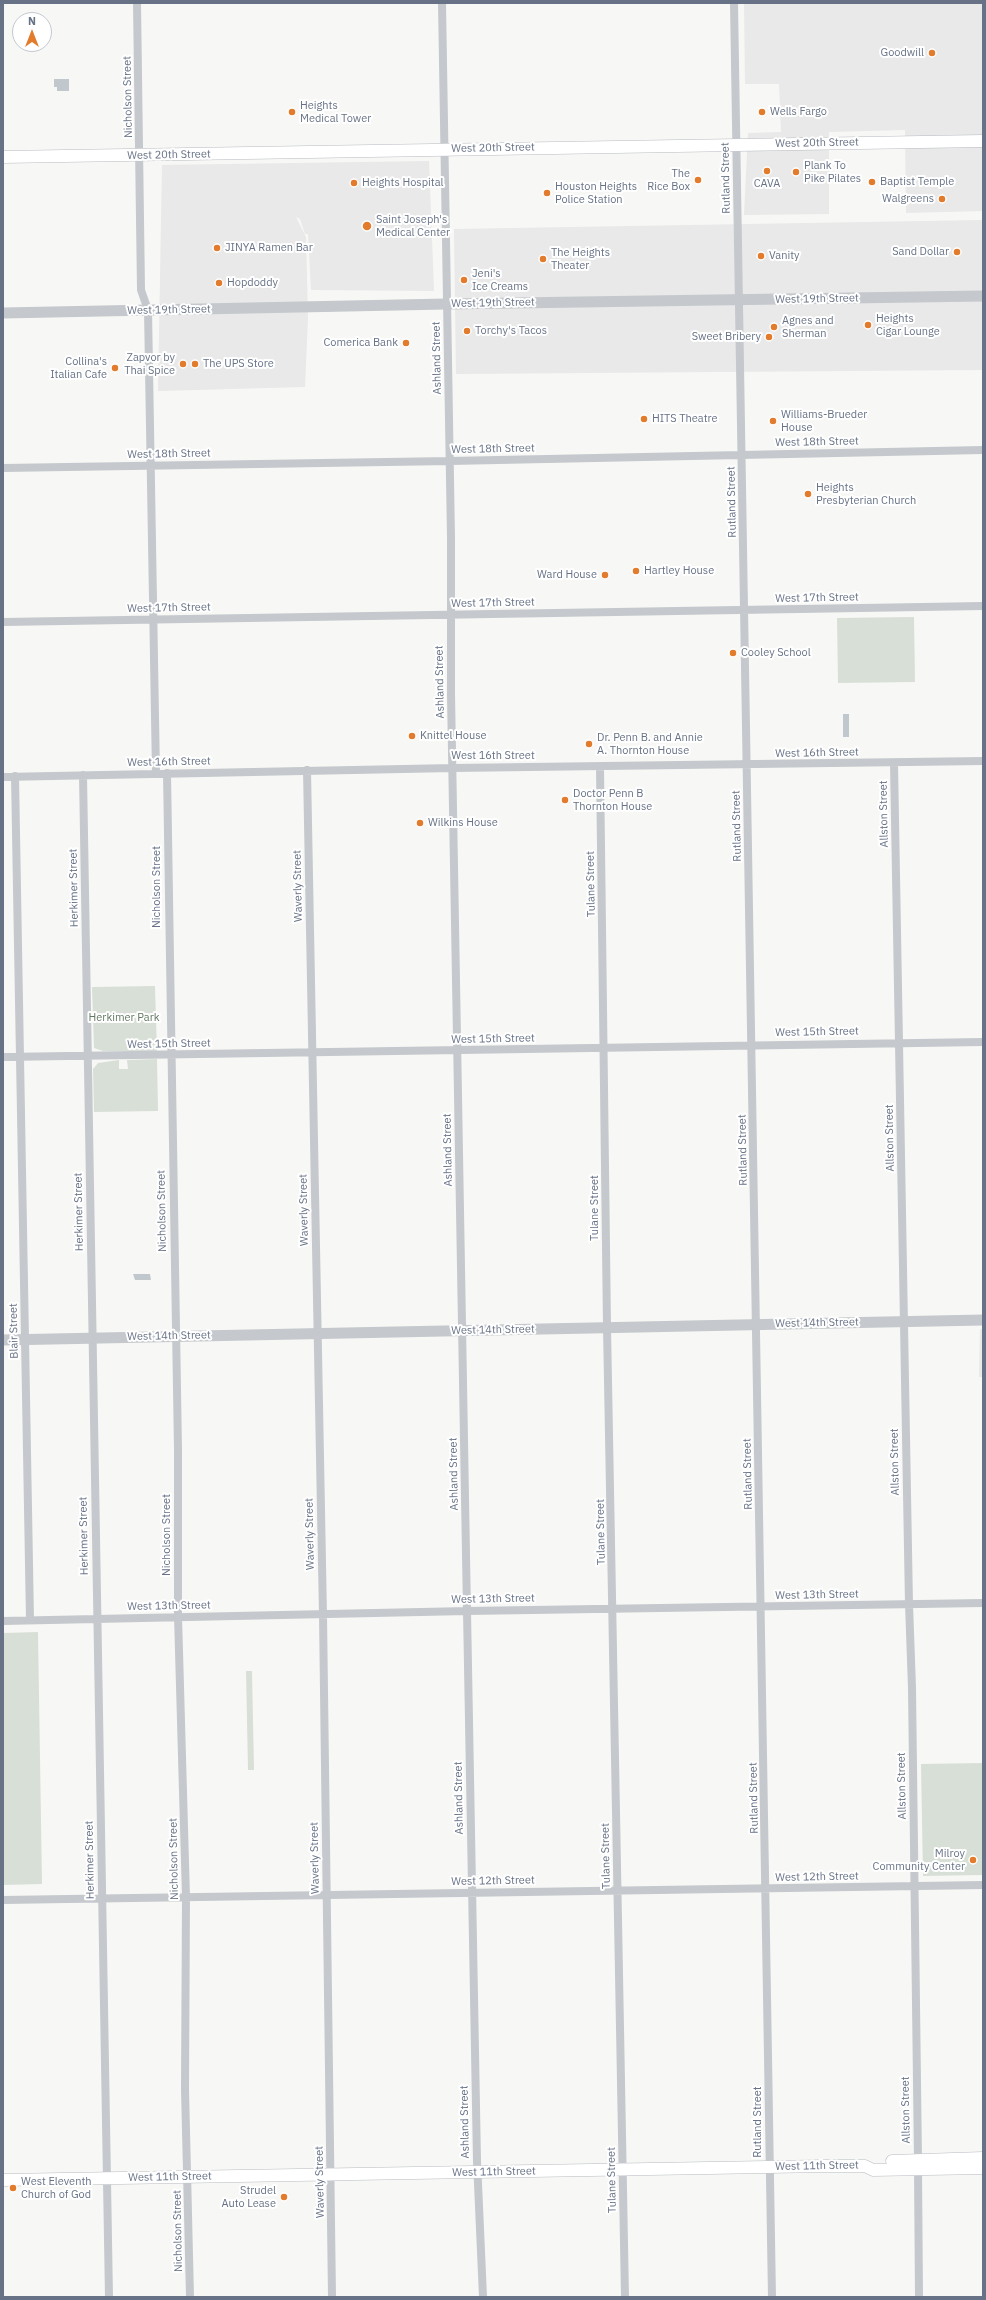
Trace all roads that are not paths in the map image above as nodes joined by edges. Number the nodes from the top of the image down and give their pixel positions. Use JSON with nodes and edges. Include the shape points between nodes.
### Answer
{"nodes":[{"id":1,"x":137,"y":3,"type":"edge"},
{"id":2,"x":442,"y":3,"type":"edge"},
{"id":3,"x":734,"y":3,"type":"edge"},
{"id":4,"x":983,"y":141,"type":"edge"},
{"id":5,"x":737,"y":144,"type":"junction"},
{"id":6,"x":444,"y":149,"type":"junction"},
{"id":7,"x":140,"y":155,"type":"junction"},
{"id":8,"x":3,"y":157,"type":"edge"},
{"id":9,"x":983,"y":296,"type":"edge"},
{"id":10,"x":739,"y":300,"type":"junction"},
{"id":11,"x":447,"y":304,"type":"junction"},
{"id":12,"x":148,"y":310,"type":"junction"},
{"id":13,"x":3,"y":313,"type":"edge"},
{"id":14,"x":983,"y":450,"type":"edge"},
{"id":15,"x":742,"y":455,"type":"junction"},
{"id":16,"x":450,"y":461,"type":"junction"},
{"id":17,"x":150,"y":465,"type":"junction"},
{"id":18,"x":3,"y":468,"type":"edge"},
{"id":19,"x":983,"y":606,"type":"edge"},
{"id":20,"x":745,"y":610,"type":"junction"},
{"id":21,"x":451,"y":615,"type":"junction"},
{"id":22,"x":152,"y":619,"type":"junction"},
{"id":23,"x":3,"y":622,"type":"edge"},
{"id":24,"x":983,"y":761,"type":"edge"},
{"id":25,"x":894,"y":763,"type":"junction"},
{"id":26,"x":747,"y":765,"type":"junction"},
{"id":27,"x":600,"y":767,"type":"junction"},
{"id":28,"x":453,"y":768,"type":"junction"},
{"id":29,"x":307,"y":770,"type":"junction"},
{"id":30,"x":167,"y":773,"type":"junction"},
{"id":31,"x":156,"y":774,"type":"junction"},
{"id":32,"x":83,"y":775,"type":"junction"},
{"id":33,"x":15,"y":776,"type":"junction"},
{"id":34,"x":3,"y":777,"type":"edge"},
{"id":35,"x":899,"y":1042,"type":"junction"},
{"id":36,"x":983,"y":1042,"type":"edge"},
{"id":37,"x":752,"y":1044,"type":"junction"},
{"id":38,"x":605,"y":1047,"type":"junction"},
{"id":39,"x":457,"y":1050,"type":"junction"},
{"id":40,"x":313,"y":1052,"type":"junction"},
{"id":41,"x":172,"y":1055,"type":"junction"},
{"id":42,"x":87,"y":1056,"type":"junction"},
{"id":43,"x":3,"y":1057,"type":"edge"},
{"id":44,"x":19,"y":1057,"type":"junction"},
{"id":45,"x":983,"y":1320,"type":"edge"},
{"id":46,"x":904,"y":1321,"type":"junction"},
{"id":47,"x":757,"y":1324,"type":"junction"},
{"id":48,"x":607,"y":1327,"type":"junction"},
{"id":49,"x":462,"y":1330,"type":"junction"},
{"id":50,"x":318,"y":1333,"type":"junction"},
{"id":51,"x":175,"y":1337,"type":"junction"},
{"id":52,"x":92,"y":1338,"type":"junction"},
{"id":53,"x":3,"y":1340,"type":"edge"},
{"id":54,"x":25,"y":1340,"type":"junction"},
{"id":55,"x":983,"y":1603,"type":"edge"},
{"id":56,"x":909,"y":1604,"type":"junction"},
{"id":57,"x":762,"y":1607,"type":"junction"},
{"id":58,"x":613,"y":1609,"type":"junction"},
{"id":59,"x":467,"y":1611,"type":"junction"},
{"id":60,"x":323,"y":1615,"type":"junction"},
{"id":61,"x":178,"y":1616,"type":"junction"},
{"id":62,"x":96,"y":1619,"type":"junction"},
{"id":63,"x":30,"y":1620,"type":"junction"},
{"id":64,"x":3,"y":1621,"type":"edge"},
{"id":65,"x":983,"y":1885,"type":"edge"},
{"id":66,"x":915,"y":1886,"type":"junction"},
{"id":67,"x":766,"y":1888,"type":"junction"},
{"id":68,"x":618,"y":1890,"type":"junction"},
{"id":69,"x":472,"y":1892,"type":"junction"},
{"id":70,"x":327,"y":1895,"type":"junction"},
{"id":71,"x":186,"y":1897,"type":"junction"},
{"id":72,"x":101,"y":1898,"type":"junction"},
{"id":73,"x":3,"y":1900,"type":"edge"},
{"id":74,"x":983,"y":2158,"type":"edge"},
{"id":75,"x":918,"y":2165,"type":"junction"},
{"id":76,"x":769,"y":2167,"type":"junction"},
{"id":77,"x":983,"y":2168,"type":"edge"},
{"id":78,"x":623,"y":2170,"type":"junction"},
{"id":79,"x":477,"y":2172,"type":"junction"},
{"id":80,"x":330,"y":2175,"type":"junction"},
{"id":81,"x":188,"y":2176,"type":"junction"},
{"id":82,"x":108,"y":2178,"type":"junction"},
{"id":83,"x":3,"y":2180,"type":"edge"},
{"id":84,"x":109,"y":2297,"type":"edge"},
{"id":85,"x":190,"y":2297,"type":"edge"},
{"id":86,"x":332,"y":2297,"type":"edge"},
{"id":87,"x":482,"y":2297,"type":"edge"},
{"id":88,"x":625,"y":2297,"type":"edge"},
{"id":89,"x":772,"y":2297,"type":"edge"},
{"id":90,"x":919,"y":2297,"type":"edge"}],
"edges":[{"from":1,"to":7,"type":"street","name":"Nicholson Street"},
{"from":2,"to":6,"type":"street","name":"Ashland Street"},
{"from":3,"to":5,"type":"street","name":"Rutland Street"},
{"from":4,"to":5,"type":"main road","name":"West 20th Street"},
{"from":5,"to":6,"type":"main road","name":"West 20th Street"},
{"from":5,"to":10,"type":"street","name":"Rutland Street"},
{"from":6,"to":7,"type":"main road","name":"West 20th Street"},
{"from":6,"to":11,"type":"street","name":"Ashland Street"},
{"from":7,"to":8,"type":"main road","name":"West 20th Street"},
{"from":7,"to":12,"type":"street","name":"Nicholson Street","via":[[141,290]]},
{"from":9,"to":10,"type":"street","name":"West 19th Street"},
{"from":10,"to":11,"type":"street","name":"West 19th Street"},
{"from":10,"to":15,"type":"street","name":"Rutland Street"},
{"from":11,"to":12,"type":"street","name":"West 19th Street"},
{"from":11,"to":16,"type":"street","name":"Ashland Street"},
{"from":12,"to":13,"type":"street","name":"West 19th Street"},
{"from":12,"to":17,"type":"street","name":"Nicholson Street"},
{"from":14,"to":15,"type":"street","name":"West 18th Street"},
{"from":15,"to":16,"type":"street","name":"West 18th Street"},
{"from":15,"to":20,"type":"street","name":"Rutland Street"},
{"from":16,"to":17,"type":"street","name":"West 18th Street"},
{"from":16,"to":21,"type":"street","name":"Ashland Street"},
{"from":17,"to":18,"type":"street","name":"West 18th Street"},
{"from":17,"to":22,"type":"street","name":"Nicholson Street"},
{"from":19,"to":20,"type":"street","name":"West 17th Street"},
{"from":20,"to":21,"type":"street","name":"West 17th Street"},
{"from":20,"to":26,"type":"street","name":"Rutland Street"},
{"from":21,"to":22,"type":"street","name":"West 17th Street"},
{"from":21,"to":28,"type":"street","name":"Ashland Street"},
{"from":22,"to":23,"type":"street","name":"West 17th Street"},
{"from":22,"to":31,"type":"street","name":"Nicholson Street"},
{"from":24,"to":25,"type":"street","name":"West 16th Street"},
{"from":25,"to":26,"type":"street","name":"West 16th Street"},
{"from":25,"to":35,"type":"street","name":"Allston Street"},
{"from":26,"to":27,"type":"street","name":"West 16th Street"},
{"from":26,"to":37,"type":"street","name":"Rutland Street"},
{"from":27,"to":28,"type":"street","name":"West 16th Street"},
{"from":27,"to":38,"type":"street","name":"Tulane Street"},
{"from":28,"to":29,"type":"street","name":"West 16th Street"},
{"from":28,"to":39,"type":"street","name":"Ashland Street"},
{"from":29,"to":30,"type":"street","name":"West 16th Street"},
{"from":29,"to":40,"type":"street","name":"Waverly Street"},
{"from":30,"to":31,"type":"street","name":"West 16th Street"},
{"from":30,"to":41,"type":"street","name":"Nicholson Street"},
{"from":31,"to":32,"type":"street","name":"West 16th Street"},
{"from":32,"to":33,"type":"street","name":"West 16th Street"},
{"from":32,"to":42,"type":"street","name":"Herkimer Street"},
{"from":33,"to":34,"type":"street","name":"West 16th Street"},
{"from":33,"to":44,"type":"street","name":"Blair Street"},
{"from":35,"to":36,"type":"street","name":"West 15th Street"},
{"from":35,"to":37,"type":"street","name":"West 15th Street"},
{"from":35,"to":46,"type":"street","name":"Allston Street"},
{"from":37,"to":38,"type":"street","name":"West 15th Street"},
{"from":37,"to":47,"type":"street","name":"Rutland Street"},
{"from":38,"to":39,"type":"street","name":"West 15th Street"},
{"from":38,"to":48,"type":"street","name":"Tulane Street"},
{"from":39,"to":40,"type":"street","name":"West 15th Street"},
{"from":39,"to":49,"type":"street","name":"Ashland Street"},
{"from":40,"to":41,"type":"street","name":"West 15th Street"},
{"from":40,"to":50,"type":"street","name":"Waverly Street"},
{"from":41,"to":42,"type":"street","name":"West 15th Street"},
{"from":41,"to":51,"type":"street","name":"Nicholson Street"},
{"from":42,"to":44,"type":"street","name":"West 15th Street"},
{"from":42,"to":52,"type":"street","name":"Herkimer Street"},
{"from":43,"to":44,"type":"street","name":"West 15th Street"},
{"from":44,"to":54,"type":"street","name":"Blair Street"},
{"from":45,"to":46,"type":"street","name":"West 14th Street"},
{"from":46,"to":47,"type":"street","name":"West 14th Street"},
{"from":46,"to":56,"type":"street","name":"Allston Street"},
{"from":47,"to":48,"type":"street","name":"West 14th Street"},
{"from":47,"to":57,"type":"street","name":"Rutland Street"},
{"from":48,"to":49,"type":"street","name":"West 14th Street"},
{"from":48,"to":58,"type":"street","name":"Tulane Street"},
{"from":49,"to":50,"type":"street","name":"West 14th Street"},
{"from":49,"to":59,"type":"street","name":"Ashland Street"},
{"from":50,"to":51,"type":"street","name":"West 14th Street"},
{"from":50,"to":60,"type":"street","name":"Waverly Street"},
{"from":51,"to":52,"type":"street","name":"West 14th Street"},
{"from":51,"to":61,"type":"street","name":"Nicholson Street"},
{"from":52,"to":54,"type":"street","name":"West 14th Street"},
{"from":52,"to":62,"type":"street","name":"Herkimer Street"},
{"from":53,"to":54,"type":"street","name":"West 14th Street"},
{"from":54,"to":63,"type":"street","name":"Blair Street"},
{"from":55,"to":56,"type":"street","name":"West 13th Street"},
{"from":56,"to":57,"type":"street","name":"West 13th Street"},
{"from":56,"to":66,"type":"street","name":"Allston Street"},
{"from":57,"to":58,"type":"street","name":"West 13th Street"},
{"from":57,"to":67,"type":"street","name":"Rutland Street"},
{"from":58,"to":59,"type":"street","name":"West 13th Street"},
{"from":58,"to":68,"type":"street","name":"Tulane Street"},
{"from":59,"to":60,"type":"street","name":"West 13th Street"},
{"from":59,"to":69,"type":"street","name":"Ashland Street"},
{"from":60,"to":61,"type":"street","name":"West 13th Street"},
{"from":60,"to":70,"type":"street","name":"Waverly Street"},
{"from":61,"to":62,"type":"street","name":"West 13th Street"},
{"from":61,"to":71,"type":"street","name":"Nicholson Street"},
{"from":62,"to":63,"type":"street","name":"West 13th Street"},
{"from":62,"to":72,"type":"street","name":"Herkimer Street"},
{"from":63,"to":64,"type":"street","name":"West 13th Street"},
{"from":65,"to":66,"type":"street","name":"West 12th Street"},
{"from":66,"to":67,"type":"street","name":"West 12th Street"},
{"from":66,"to":75,"type":"street","name":"Allston Street"},
{"from":67,"to":68,"type":"street","name":"West 12th Street"},
{"from":67,"to":76,"type":"street","name":"Rutland Street"},
{"from":68,"to":69,"type":"street","name":"West 12th Street"},
{"from":68,"to":78,"type":"street","name":"Tulane Street"},
{"from":69,"to":70,"type":"street","name":"West 12th Street"},
{"from":69,"to":79,"type":"street","name":"Ashland Street"},
{"from":70,"to":71,"type":"street","name":"West 12th Street"},
{"from":70,"to":80,"type":"street","name":"Waverly Street"},
{"from":71,"to":72,"type":"street","name":"West 12th Street"},
{"from":71,"to":81,"type":"street","name":"Nicholson Street"},
{"from":72,"to":73,"type":"street","name":"West 12th Street"},
{"from":72,"to":82,"type":"street","name":"Herkimer Street"},
{"from":74,"to":75,"type":"main road"},
{"from":75,"to":76,"type":"main road","name":"West 11th Street","via":[[873,2170],[865,2166]]},
{"from":75,"to":77,"type":"main road","name":"West 11th Street"},
{"from":75,"to":90,"type":"street","name":"Allston Street"},
{"from":76,"to":78,"type":"main road","name":"West 11th Street"},
{"from":76,"to":89,"type":"street","name":"Rutland Street"},
{"from":78,"to":79,"type":"main road","name":"West 11th Street"},
{"from":78,"to":88,"type":"street","name":"Tulane Street"},
{"from":79,"to":80,"type":"main road","name":"West 11th Street"},
{"from":79,"to":87,"type":"street","name":"Ashland Street"},
{"from":80,"to":81,"type":"main road","name":"West 11th Street"},
{"from":80,"to":86,"type":"street","name":"Waverly Street"},
{"from":81,"to":82,"type":"main road","name":"West 11th Street"},
{"from":81,"to":85,"type":"street","name":"Nicholson Street"},
{"from":82,"to":83,"type":"main road","name":"West 11th Street"},
{"from":82,"to":84,"type":"street","name":"Herkimer Street"}]}
